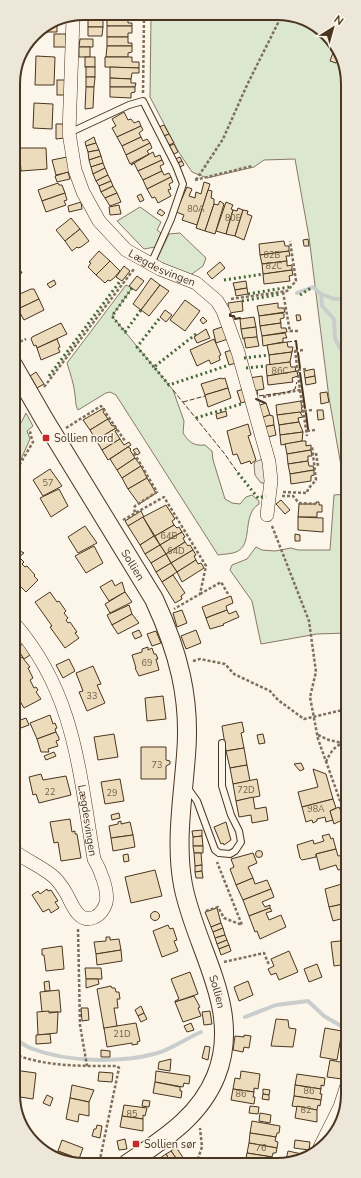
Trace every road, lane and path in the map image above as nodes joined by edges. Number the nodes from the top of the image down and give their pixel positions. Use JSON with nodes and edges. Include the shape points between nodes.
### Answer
{"nodes":[{"id":1,"x":144,"y":20,"type":"edge"},
{"id":2,"x":279,"y":20,"type":"edge"},
{"id":3,"x":73,"y":22,"type":"edge"},
{"id":4,"x":143,"y":101,"type":"junction"},
{"id":5,"x":69,"y":133,"type":"junction"},
{"id":6,"x":252,"y":166,"type":"dead end"},
{"id":7,"x":290,"y":241,"type":"dead end"},
{"id":8,"x":146,"y":261,"type":"junction"},
{"id":9,"x":283,"y":292,"type":"junction"},
{"id":10,"x":232,"y":300,"type":"dead end"},
{"id":11,"x":298,"y":331,"type":"dead end"},
{"id":12,"x":26,"y":339,"type":"dead end"},
{"id":13,"x":20,"y":342,"type":"edge"},
{"id":14,"x":304,"y":350,"type":"dead end"},
{"id":15,"x":306,"y":369,"type":"dead end"},
{"id":16,"x":298,"y":370,"type":"junction"},
{"id":17,"x":20,"y":376,"type":"edge"},
{"id":18,"x":43,"y":388,"type":"dead end"},
{"id":19,"x":300,"y":390,"type":"junction"},
{"id":20,"x":272,"y":395,"type":"dead end"},
{"id":21,"x":312,"y":410,"type":"dead end"},
{"id":22,"x":304,"y":411,"type":"junction"},
{"id":23,"x":34,"y":428,"type":"dead end"},
{"id":24,"x":63,"y":430,"type":"dead end"},
{"id":25,"x":315,"y":430,"type":"dead end"},
{"id":26,"x":307,"y":431,"type":"junction"},
{"id":27,"x":307,"y":436,"type":"dead end"},
{"id":28,"x":125,"y":441,"type":"dead end"},
{"id":29,"x":312,"y":446,"type":"dead end"},
{"id":30,"x":134,"y":453,"type":"dead end"},
{"id":31,"x":316,"y":453,"type":"dead end"},
{"id":32,"x":315,"y":460,"type":"junction"},
{"id":33,"x":20,"y":464,"type":"edge"},
{"id":34,"x":318,"y":466,"type":"dead end"},
{"id":35,"x":316,"y":504,"type":"dead end"},
{"id":36,"x":135,"y":513,"type":"junction"},
{"id":37,"x":267,"y":515,"type":"joint"},
{"id":38,"x":110,"y":528,"type":"junction"},
{"id":39,"x":200,"y":594,"type":"junction"},
{"id":40,"x":228,"y":594,"type":"dead end"},
{"id":41,"x":161,"y":615,"type":"junction"},
{"id":42,"x":20,"y":631,"type":"edge"},
{"id":43,"x":179,"y":664,"type":"junction"},
{"id":44,"x":341,"y":710,"type":"edge"},
{"id":45,"x":314,"y":718,"type":"junction"},
{"id":46,"x":318,"y":735,"type":"junction"},
{"id":47,"x":341,"y":743,"type":"edge"},
{"id":48,"x":222,"y":744,"type":"dead end"},
{"id":49,"x":341,"y":744,"type":"edge"},
{"id":50,"x":326,"y":763,"type":"junction"},
{"id":51,"x":184,"y":785,"type":"junction"},
{"id":52,"x":341,"y":804,"type":"edge"},
{"id":53,"x":216,"y":850,"type":"junction"},
{"id":54,"x":20,"y":855,"type":"edge"},
{"id":55,"x":79,"y":915,"type":"junction"},
{"id":56,"x":191,"y":916,"type":"junction"},
{"id":57,"x":230,"y":961,"type":"dead end"},
{"id":58,"x":269,"y":965,"type":"dead end"},
{"id":59,"x":20,"y":1056,"type":"edge"},
{"id":60,"x":87,"y":1066,"type":"junction"},
{"id":61,"x":339,"y":1109,"type":"edge"},
{"id":62,"x":190,"y":1118,"type":"junction"},
{"id":63,"x":327,"y":1134,"type":"edge"},
{"id":64,"x":100,"y":1158,"type":"edge"},
{"id":65,"x":135,"y":1158,"type":"edge"},
{"id":66,"x":198,"y":1158,"type":"edge"}],
"edges":[{"from":1,"to":4,"type":"path"},
{"from":2,"to":6,"type":"path","via":[[223,139],[196,180]]},
{"from":3,"to":5,"type":"street","name":"Lægdesvingen"},
{"from":4,"to":5,"type":"lane"},
{"from":4,"to":8,"type":"lane","via":[[183,184],[171,219]]},
{"from":5,"to":8,"type":"street","name":"Lægdesvingen","via":[[75,170],[90,208],[112,237],[126,250]]},
{"from":7,"to":9,"type":"path","via":[[296,281],[293,287]]},
{"from":8,"to":18,"type":"path"},
{"from":8,"to":37,"type":"street","name":"Lægdesvingen","via":[[196,283],[217,301],[223,311],[238,352],[269,462],[271,481]]},
{"from":9,"to":10,"type":"path"},
{"from":9,"to":11,"type":"path","via":[[290,332]]},
{"from":12,"to":13,"type":"path"},
{"from":14,"to":16,"type":"path","via":[[295,350]]},
{"from":15,"to":16,"type":"path"},
{"from":16,"to":19,"type":"path"},
{"from":17,"to":38,"type":"street","name":"Sollien"},
{"from":19,"to":20,"type":"path"},
{"from":19,"to":22,"type":"path"},
{"from":21,"to":22,"type":"path"},
{"from":22,"to":26,"type":"path"},
{"from":23,"to":33,"type":"path","via":[[30,432],[33,442]]},
{"from":24,"to":28,"type":"path","via":[[102,406]]},
{"from":25,"to":26,"type":"path"},
{"from":26,"to":27,"type":"path"},
{"from":29,"to":32,"type":"path"},
{"from":30,"to":36,"type":"path","via":[[158,492],[135,506]]},
{"from":31,"to":32,"type":"path"},
{"from":32,"to":34,"type":"path"},
{"from":32,"to":35,"type":"path","via":[[316,480],[307,493],[277,494],[293,496],[299,503]]},
{"from":36,"to":38,"type":"path"},
{"from":36,"to":39,"type":"path","via":[[162,497],[166,499],[206,566]]},
{"from":37,"to":45,"type":"path","via":[[310,621],[316,672],[310,697]]},
{"from":38,"to":41,"type":"street","name":"Sollien","via":[[144,581]]},
{"from":39,"to":40,"type":"path","via":[[221,582]]},
{"from":39,"to":41,"type":"path"},
{"from":41,"to":43,"type":"street","name":"Sollien"},
{"from":42,"to":55,"type":"street","name":"Lægdesvingen","via":[[53,680],[75,744],[94,859],[101,870],[107,900],[97,916],[88,918]]},
{"from":43,"to":45,"type":"path","via":[[200,659],[225,664],[234,674],[270,691],[304,719]]},
{"from":43,"to":51,"type":"street","name":"Sollien","via":[[187,712]]},
{"from":44,"to":45,"type":"path","via":[[323,713]]},
{"from":45,"to":46,"type":"path"},
{"from":46,"to":47,"type":"path"},
{"from":46,"to":50,"type":"path"},
{"from":48,"to":53,"type":"lane","via":[[222,786],[241,842],[230,854]]},
{"from":49,"to":50,"type":"path","via":[[329,753]]},
{"from":50,"to":52,"type":"path"},
{"from":51,"to":53,"type":"lane","via":[[197,801]]},
{"from":51,"to":56,"type":"street","name":"Sollien","via":[[180,859],[183,886]]},
{"from":53,"to":56,"type":"path","via":[[215,857],[242,925],[224,918],[218,907]]},
{"from":54,"to":55,"type":"street","via":[[58,882]]},
{"from":55,"to":60,"type":"path","via":[[77,957],[80,1025]]},
{"from":56,"to":62,"type":"street","name":"Sollien","via":[[218,989],[222,1007],[223,1041],[216,1076]]},
{"from":57,"to":58,"type":"path","via":[[264,953]]},
{"from":59,"to":60,"type":"path","via":[[38,1062]]},
{"from":60,"to":64,"type":"path","via":[[119,1068]]},
{"from":61,"to":63,"type":"street"},
{"from":62,"to":65,"type":"street","name":"Sollien"},
{"from":62,"to":66,"type":"path","via":[[200,1128],[202,1147]]}]}
